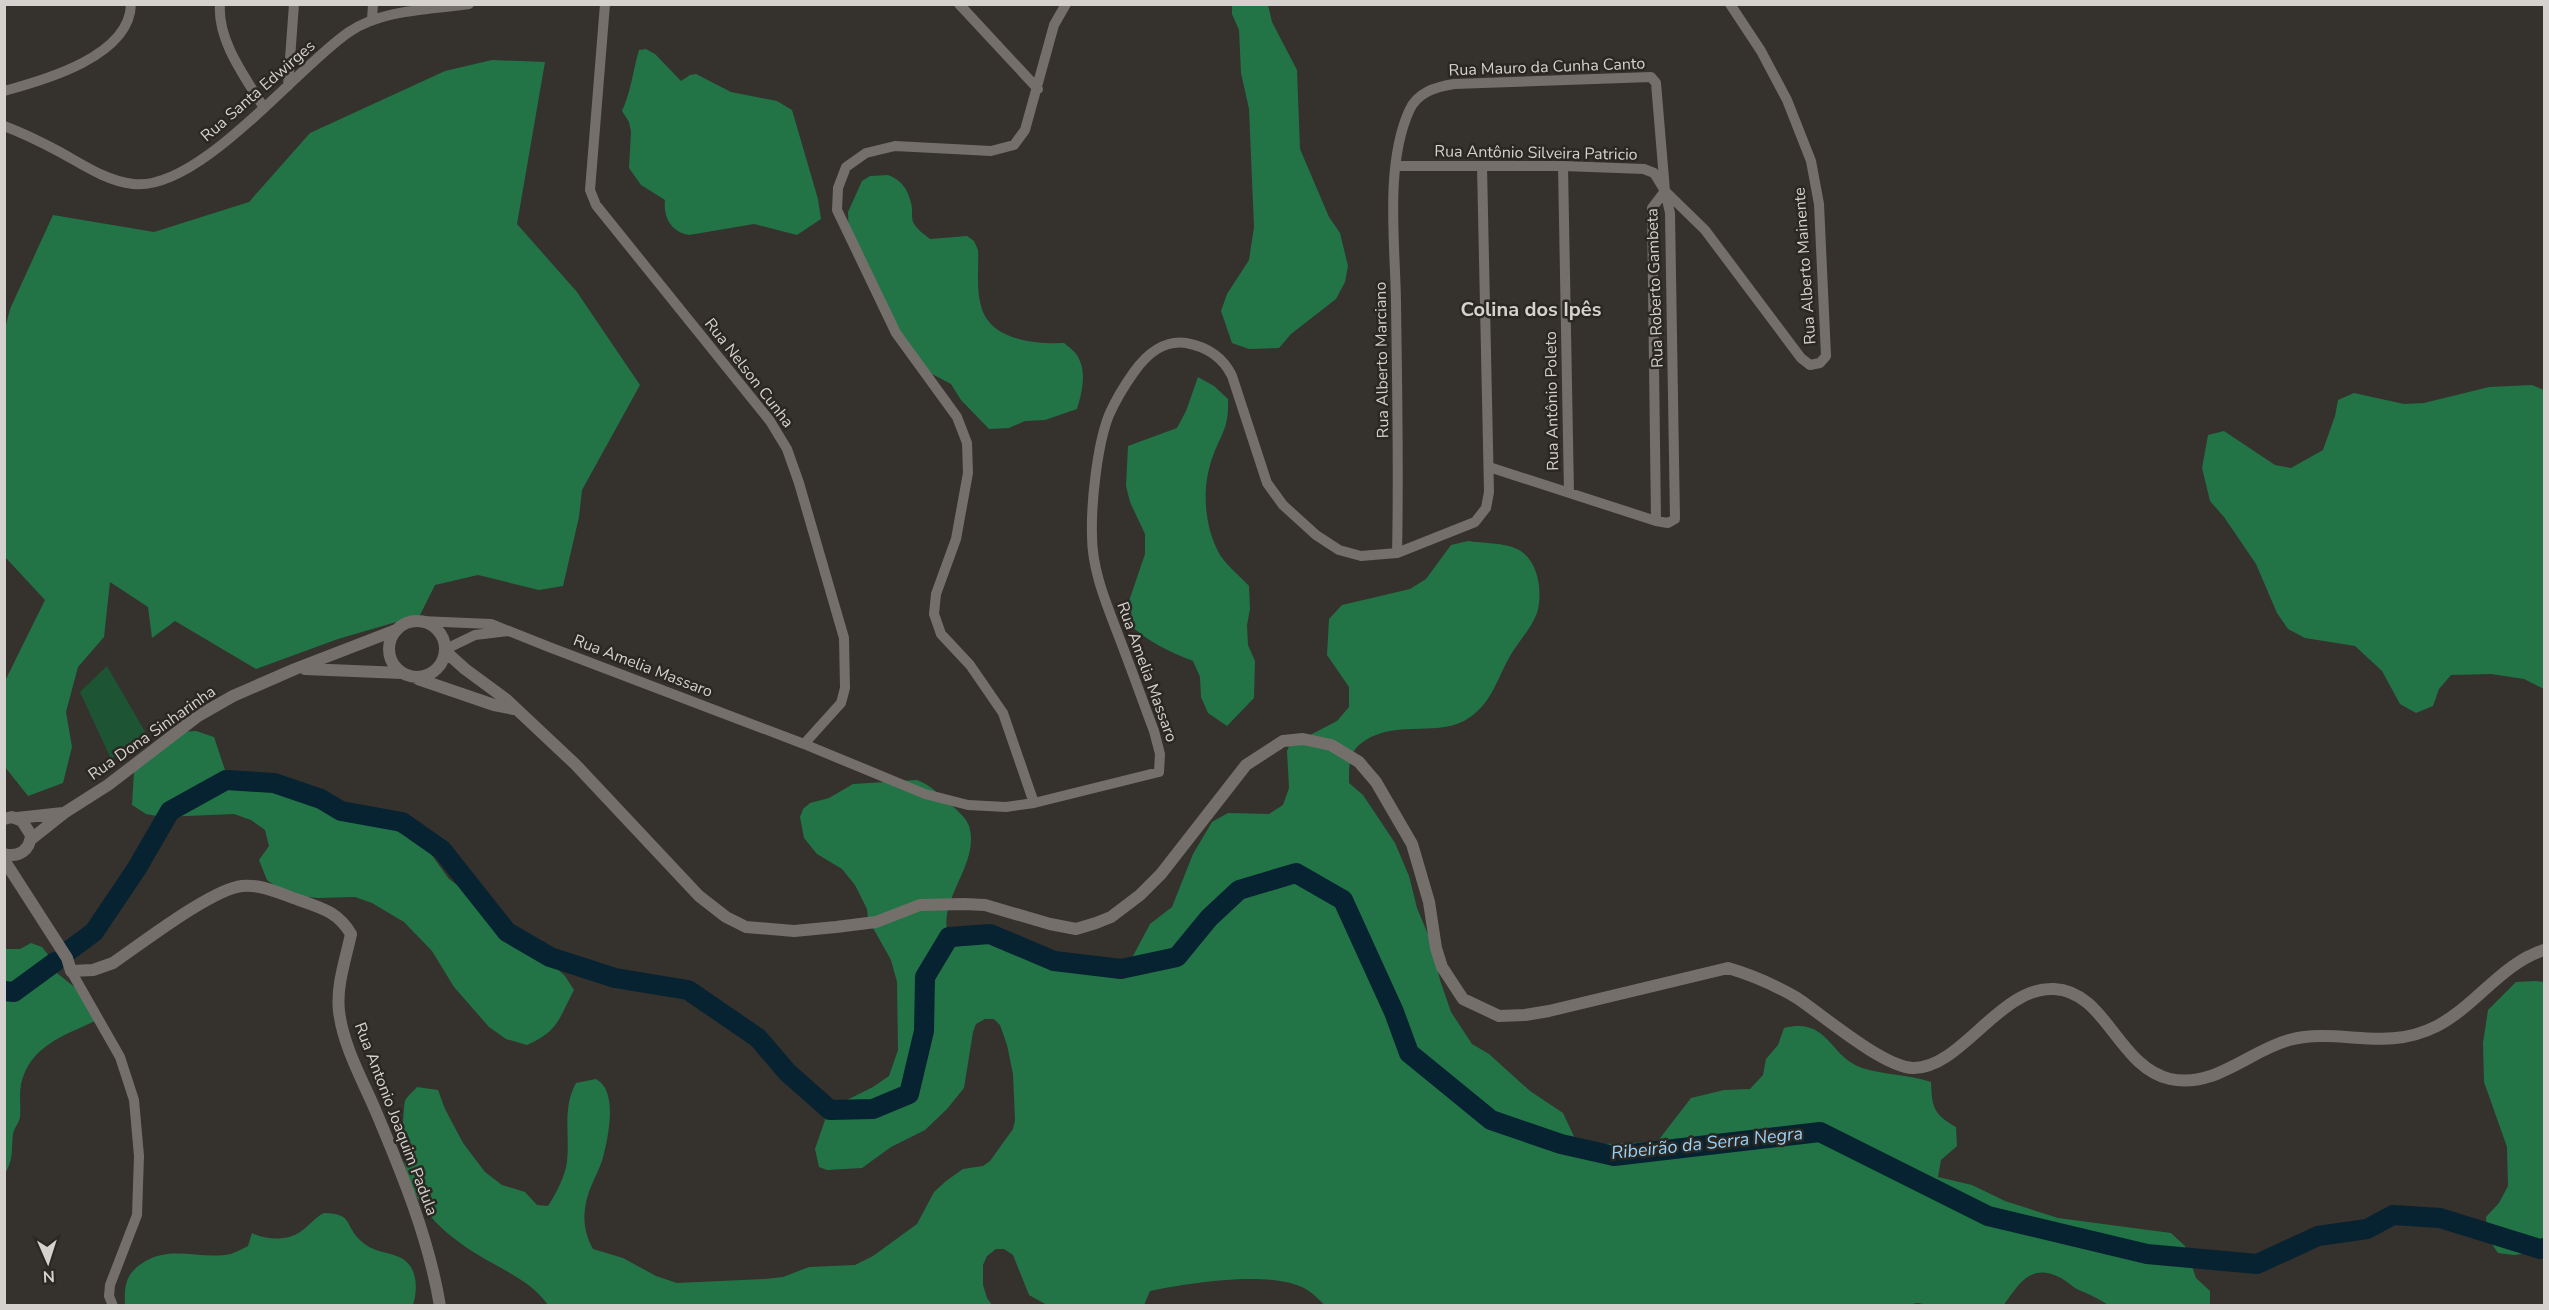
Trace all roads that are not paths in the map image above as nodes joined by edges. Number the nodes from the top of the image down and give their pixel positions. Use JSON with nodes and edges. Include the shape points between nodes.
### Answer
{"nodes":[{"id":1,"x":131,"y":4,"type":"edge"},
{"id":2,"x":220,"y":4,"type":"edge"},
{"id":3,"x":294,"y":4,"type":"edge"},
{"id":4,"x":374,"y":4,"type":"edge"},
{"id":5,"x":469,"y":4,"type":"edge"},
{"id":6,"x":605,"y":4,"type":"edge"},
{"id":7,"x":959,"y":4,"type":"edge"},
{"id":8,"x":1066,"y":4,"type":"edge"},
{"id":9,"x":1730,"y":4,"type":"edge"},
{"id":10,"x":448,"y":6,"type":"edge"},
{"id":11,"x":372,"y":20,"type":"junction"},
{"id":12,"x":288,"y":86,"type":"junction"},
{"id":13,"x":1038,"y":88,"type":"junction"},
{"id":14,"x":4,"y":91,"type":"edge"},
{"id":15,"x":264,"y":108,"type":"junction"},
{"id":16,"x":4,"y":126,"type":"edge"},
{"id":17,"x":1396,"y":166,"type":"junction"},
{"id":18,"x":1482,"y":166,"type":"junction"},
{"id":19,"x":1563,"y":166,"type":"junction"},
{"id":20,"x":1665,"y":191,"type":"junction"},
{"id":21,"x":1489,"y":467,"type":"junction"},
{"id":22,"x":1569,"y":493,"type":"junction"},
{"id":23,"x":1656,"y":521,"type":"junction"},
{"id":24,"x":1397,"y":553,"type":"junction"},
{"id":25,"x":420,"y":621,"type":"junction"},
{"id":26,"x":396,"y":630,"type":"junction"},
{"id":27,"x":511,"y":630,"type":"junction"},
{"id":28,"x":445,"y":650,"type":"junction"},
{"id":29,"x":295,"y":669,"type":"junction"},
{"id":30,"x":405,"y":674,"type":"junction"},
{"id":31,"x":514,"y":709,"type":"junction"},
{"id":32,"x":804,"y":744,"type":"junction"},
{"id":33,"x":1034,"y":803,"type":"junction"},
{"id":34,"x":64,"y":813,"type":"junction"},
{"id":35,"x":8,"y":818,"type":"edge"},
{"id":36,"x":30,"y":840,"type":"junction"},
{"id":37,"x":4,"y":854,"type":"edge"},
{"id":38,"x":19,"y":855,"type":"junction"},
{"id":39,"x":4,"y":860,"type":"edge"},
{"id":40,"x":18,"y":882,"type":"junction"},
{"id":41,"x":2544,"y":950,"type":"edge"},
{"id":42,"x":71,"y":971,"type":"junction"},
{"id":43,"x":113,"y":1305,"type":"edge"},
{"id":44,"x":440,"y":1305,"type":"edge"}],
"edges":[{"from":1,"to":14,"type":"street","via":[[126,27],[113,44],[82,63]]},
{"from":2,"to":15,"type":"street","via":[[223,34]]},
{"from":3,"to":12,"type":"street"},
{"from":4,"to":11,"type":"street"},
{"from":5,"to":10,"type":"street","name":"Rua Santa Edwirges"},
{"from":6,"to":32,"type":"street","name":"Rua Nelson Cunha","via":[[590,190],[596,205],[770,421],[791,460],[844,638],[845,688],[841,703]]},
{"from":7,"to":13,"type":"street"},
{"from":8,"to":13,"type":"street","via":[[1054,25]]},
{"from":9,"to":20,"type":"street","name":"Rua Alberto Mainente","via":[[1787,100],[1811,160],[1819,204],[1826,345],[1826,356],[1820,363],[1810,365],[1800,358],[1705,230]]},
{"from":10,"to":11,"type":"street","name":"Rua Santa Edwirges"},
{"from":11,"to":12,"type":"street","name":"Rua Santa Edwirges","via":[[349,32]]},
{"from":12,"to":15,"type":"street","name":"Rua Santa Edwirges"},
{"from":13,"to":33,"type":"street","via":[[1025,130],[1014,145],[991,151],[895,146],[866,153],[846,167],[838,188],[837,210],[896,333],[957,417],[966,443],[968,473],[956,539],[936,594],[934,614],[941,634],[970,665],[1003,713]]},
{"from":15,"to":16,"type":"street","name":"Rua Santa Edwirges","via":[[201,160],[167,179],[149,184],[109,179]]},
{"from":17,"to":18,"type":"street","name":"Rua Antônio Silveira Patricio"},
{"from":17,"to":20,"type":"street","name":"Rua Mauro da Cunha Canto","via":[[1410,109],[1434,87],[1648,76],[1656,83]]},
{"from":17,"to":24,"type":"street","name":"Rua Alberto Marciano"},
{"from":18,"to":19,"type":"street","name":"Rua Antônio Silveira Patricio"},
{"from":18,"to":21,"type":"street"},
{"from":19,"to":20,"type":"street","name":"Rua Antônio Silveira Patricio","via":[[1644,170],[1654,173]]},
{"from":19,"to":22,"type":"street","name":"Rua Antônio Poleto"},
{"from":20,"to":23,"type":"street","name":"Rua Roberto Gambeta","via":[[1652,208]]},
{"from":20,"to":23,"type":"street","name":"Rua Roberto Gambeta","via":[[1670,213],[1675,519],[1668,523]]},
{"from":21,"to":22,"type":"street"},
{"from":21,"to":24,"type":"street","via":[[1486,508],[1475,522]]},
{"from":22,"to":23,"type":"street"},
{"from":24,"to":33,"type":"street","name":"Rua Amelia Massaro","via":[[1361,556],[1339,550],[1316,535],[1283,505],[1267,483],[1225,362],[1190,344],[1161,346],[1143,360],[1119,393],[1108,417],[1095,480],[1092,537],[1095,569],[1154,731],[1160,754],[1159,772]]},
{"from":25,"to":26,"type":"street"},
{"from":25,"to":27,"type":"street","name":"Rua Amelia Massaro","via":[[491,624]]},
{"from":25,"to":28,"type":"street","via":[[436,629]]},
{"from":26,"to":29,"type":"street","name":"Rua Dona Sinharinha"},
{"from":26,"to":30,"type":"street","via":[[390,642],[390,656],[396,668]]},
{"from":27,"to":28,"type":"street","via":[[475,635]]},
{"from":27,"to":32,"type":"street","name":"Rua Amelia Massaro"},
{"from":28,"to":30,"type":"street","via":[[436,670],[423,676]]},
{"from":28,"to":31,"type":"street"},
{"from":29,"to":30,"type":"street","name":"Rua Dona Sinharinha"},
{"from":29,"to":34,"type":"street","name":"Rua Dona Sinharinha","via":[[198,716],[108,785]]},
{"from":30,"to":31,"type":"street"},
{"from":31,"to":41,"type":"street","via":[[575,764],[699,896],[746,927],[794,931],[876,922],[920,905],[985,905],[1076,929],[1096,923],[1111,917],[1161,874],[1246,765],[1284,741],[1303,739],[1331,745],[1359,762],[1376,782],[1412,844],[1442,967],[1463,999],[1499,1016],[1525,1015],[1728,968],[1795,997],[1878,1056],[1914,1068],[1930,1065],[1950,1054],[2018,1000],[2036,991],[2054,989],[2073,992],[2089,1003],[2132,1056],[2152,1072],[2171,1079],[2192,1080],[2242,1063],[2289,1040],[2402,1039],[2418,1034],[2462,1010],[2510,967]]},
{"from":32,"to":33,"type":"street","name":"Rua Amelia Massaro","via":[[925,794],[968,805],[1006,807]]},
{"from":34,"to":35,"type":"street","name":"Rua Dona Sinharinha"},
{"from":34,"to":36,"type":"street","name":"Rua Dona Sinharinha"},
{"from":35,"to":36,"type":"street","via":[[26,824]]},
{"from":36,"to":38,"type":"street","name":"Rua Dona Sinharinha"},
{"from":37,"to":38,"type":"street"},
{"from":38,"to":40,"type":"street"},
{"from":39,"to":40,"type":"street"},
{"from":40,"to":42,"type":"street","via":[[67,958]]},
{"from":42,"to":43,"type":"street","via":[[120,1057],[134,1100],[139,1156],[137,1215],[110,1285]]},
{"from":42,"to":44,"type":"street","name":"Rua Antonio Joaquim Padula","via":[[93,970],[113,963],[220,892],[242,886],[261,887],[331,911],[343,921],[351,934],[339,991],[345,1038],[407,1184]]}]}
